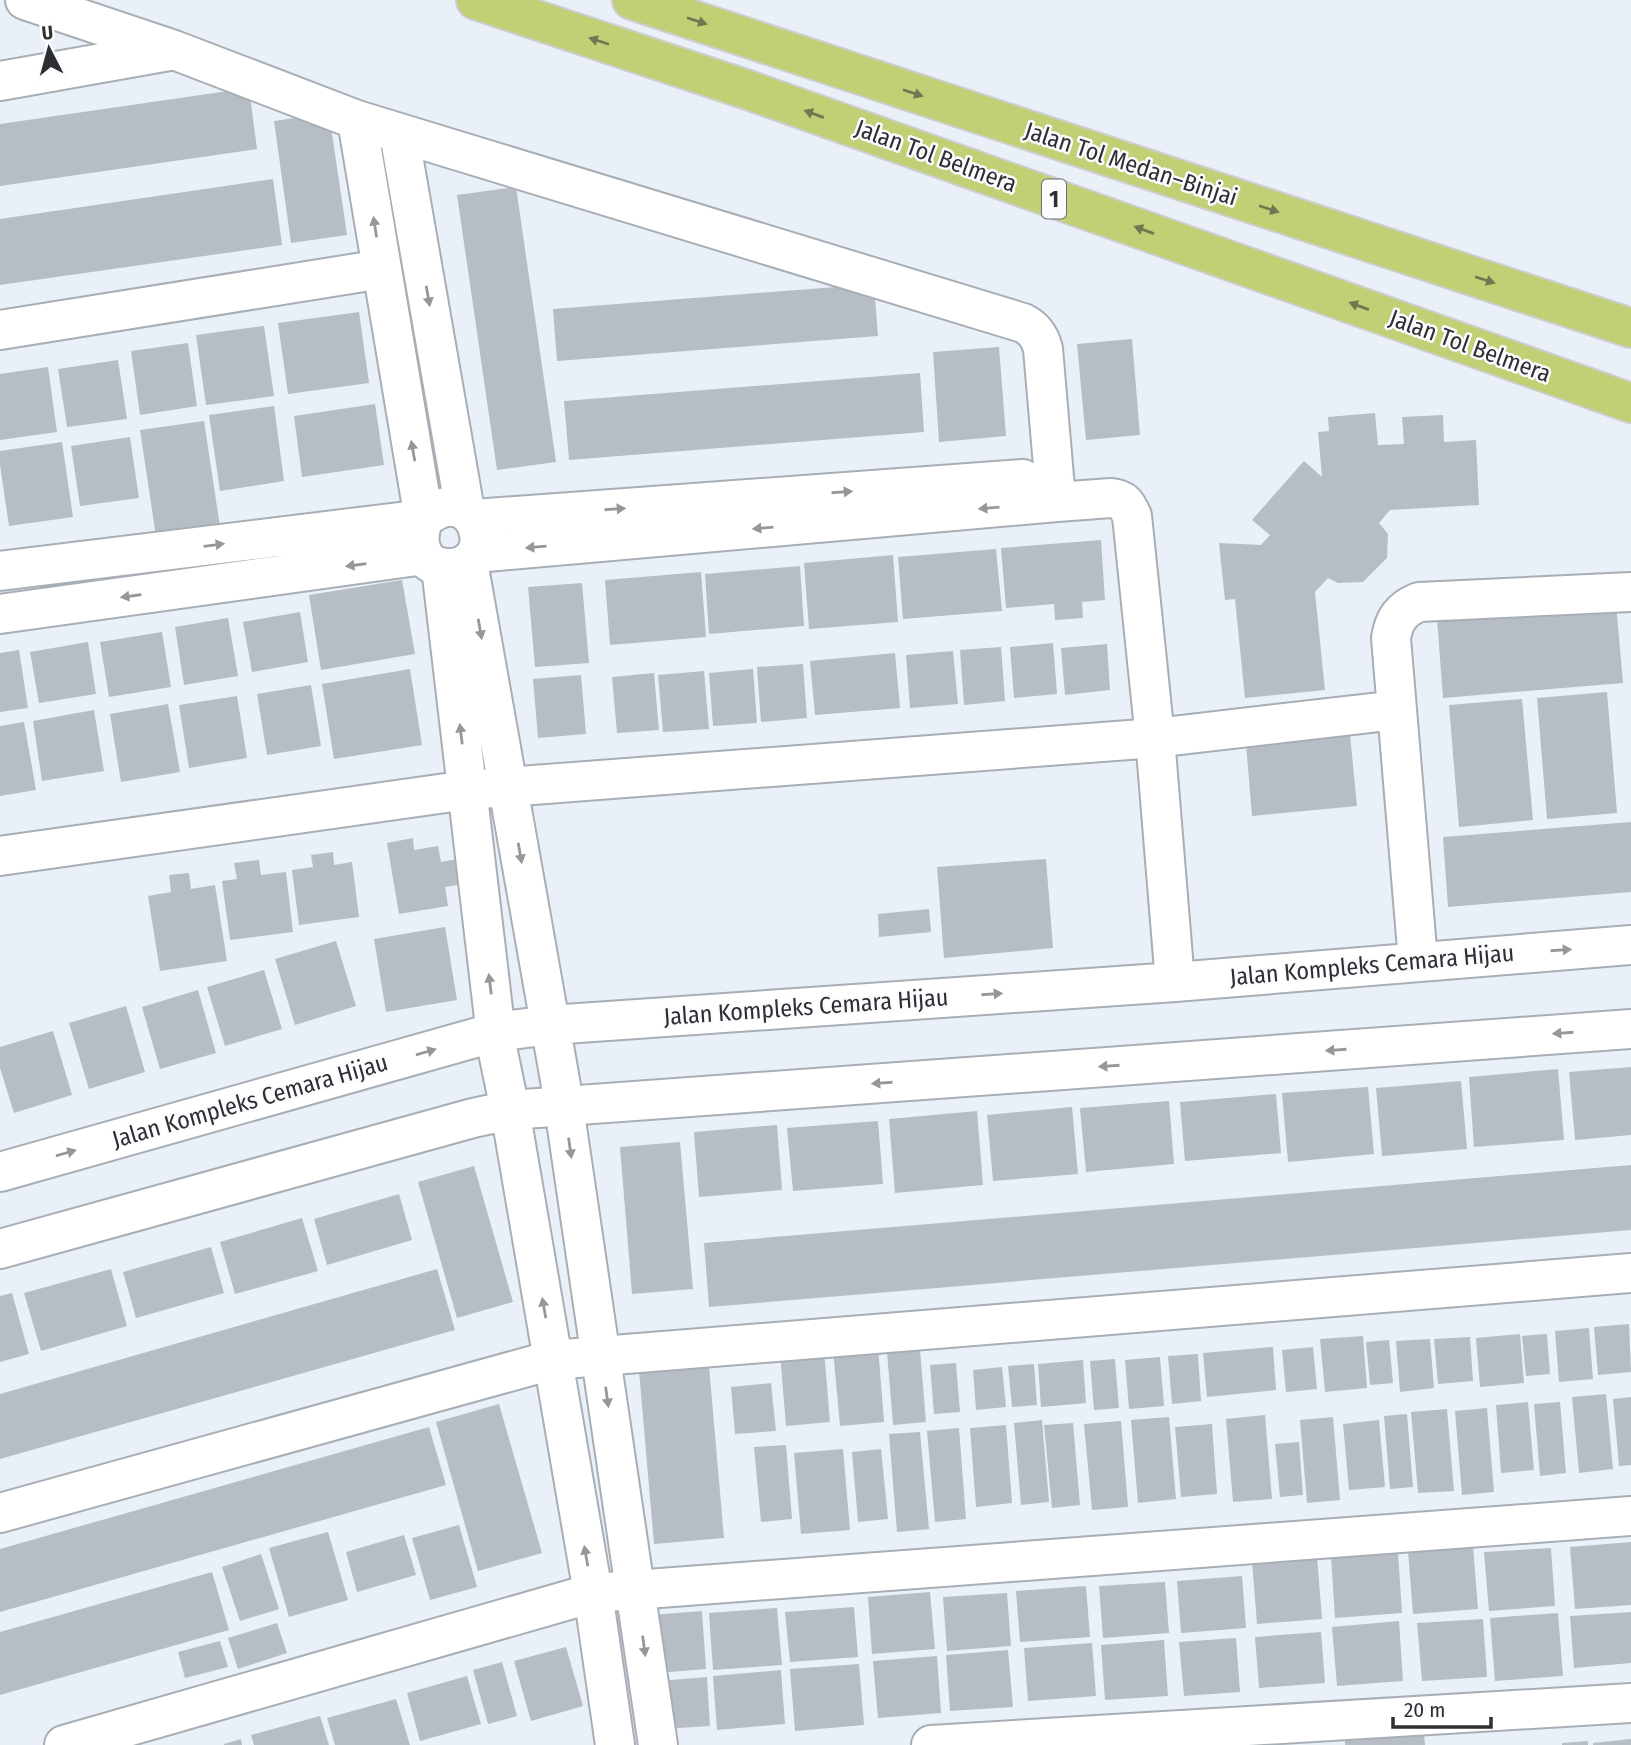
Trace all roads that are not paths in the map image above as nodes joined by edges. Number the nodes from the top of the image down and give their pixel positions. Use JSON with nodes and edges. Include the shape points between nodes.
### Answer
{"nodes":[{"id":1,"x":25,"y":0,"type":"edge"},
{"id":2,"x":476,"y":0,"type":"edge"},
{"id":3,"x":632,"y":0,"type":"edge"},
{"id":4,"x":174,"y":50,"type":"junction"},
{"id":5,"x":0,"y":81,"type":"edge"},
{"id":6,"x":357,"y":120,"type":"junction"},
{"id":7,"x":399,"y":133,"type":"junction"},
{"id":8,"x":382,"y":269,"type":"junction"},
{"id":9,"x":1631,"y":328,"type":"edge"},
{"id":10,"x":0,"y":330,"type":"edge"},
{"id":11,"x":1631,"y":403,"type":"edge"},
{"id":12,"x":1056,"y":490,"type":"junction"},
{"id":13,"x":453,"y":541,"type":"junction"},
{"id":14,"x":0,"y":571,"type":"edge"},
{"id":15,"x":1631,"y":592,"type":"edge"},
{"id":16,"x":0,"y":614,"type":"edge"},
{"id":17,"x":1397,"y":710,"type":"junction"},
{"id":18,"x":1155,"y":738,"type":"junction"},
{"id":19,"x":508,"y":787,"type":"junction"},
{"id":20,"x":467,"y":790,"type":"junction"},
{"id":21,"x":0,"y":856,"type":"edge"},
{"id":22,"x":1631,"y":945,"type":"edge"},
{"id":23,"x":1418,"y":961,"type":"junction"},
{"id":24,"x":1175,"y":982,"type":"junction"},
{"id":25,"x":1631,"y":1028,"type":"edge"},
{"id":26,"x":551,"y":1033,"type":"junction"},
{"id":27,"x":497,"y":1042,"type":"junction"},
{"id":28,"x":562,"y":1093,"type":"junction"},
{"id":29,"x":508,"y":1101,"type":"junction"},
{"id":30,"x":0,"y":1172,"type":"edge"},
{"id":31,"x":0,"y":1249,"type":"edge"},
{"id":32,"x":1631,"y":1273,"type":"edge"},
{"id":33,"x":601,"y":1356,"type":"junction"},
{"id":34,"x":552,"y":1360,"type":"junction"},
{"id":35,"x":0,"y":1513,"type":"edge"},
{"id":36,"x":1631,"y":1516,"type":"edge"},
{"id":37,"x":635,"y":1590,"type":"junction"},
{"id":38,"x":593,"y":1593,"type":"junction"},
{"id":39,"x":1631,"y":1703,"type":"edge"},
{"id":40,"x":64,"y":1745,"type":"edge"},
{"id":41,"x":615,"y":1745,"type":"edge"},
{"id":42,"x":658,"y":1745,"type":"edge"},
{"id":43,"x":931,"y":1745,"type":"edge"}],
"edges":[{"from":1,"to":4,"type":"street"},
{"from":11,"to":2,"type":"highway","name":"Jalan Tol Belmera","number":"1","one_way":true,"via":[[748,90]]},
{"from":3,"to":9,"type":"highway","name":"Jalan Tol Medan–Binjai","number":"1","one_way":true},
{"from":4,"to":5,"type":"street"},
{"from":4,"to":6,"type":"street"},
{"from":6,"to":7,"type":"street"},
{"from":8,"to":6,"type":"street","one_way":true},
{"from":7,"to":12,"type":"street","via":[[1032,327],[1041,341]]},
{"from":7,"to":13,"type":"street","one_way":true},
{"from":8,"to":10,"type":"street"},
{"from":13,"to":8,"type":"street","one_way":true},
{"from":12,"to":13,"type":"street"},
{"from":12,"to":18,"type":"street","via":[[1111,498],[1128,507],[1135,530]]},
{"from":14,"to":13,"type":"street","one_way":true},
{"from":13,"to":16,"type":"street","one_way":true},
{"from":13,"to":19,"type":"street","one_way":true},
{"from":20,"to":13,"type":"street","one_way":true},
{"from":15,"to":17,"type":"street","via":[[1419,601],[1408,606],[1394,624],[1391,638]]},
{"from":17,"to":18,"type":"street"},
{"from":17,"to":23,"type":"street"},
{"from":18,"to":19,"type":"street"},
{"from":18,"to":24,"type":"street"},
{"from":19,"to":20,"type":"street"},
{"from":19,"to":26,"type":"street","one_way":true},
{"from":20,"to":21,"type":"street"},
{"from":27,"to":20,"type":"street","one_way":true},
{"from":23,"to":22,"type":"street","name":"Jalan Kompleks Cemara Hijau","one_way":true},
{"from":23,"to":24,"type":"street","name":"Jalan Kompleks Cemara Hijau"},
{"from":26,"to":24,"type":"street","name":"Jalan Kompleks Cemara Hijau","one_way":true},
{"from":25,"to":28,"type":"street","one_way":true},
{"from":26,"to":27,"type":"street","name":"Jalan Kompleks Cemara Hijau"},
{"from":26,"to":28,"type":"street"},
{"from":27,"to":29,"type":"street"},
{"from":30,"to":27,"type":"street","name":"Jalan Kompleks Cemara Hijau","one_way":true},
{"from":28,"to":29,"type":"street"},
{"from":28,"to":33,"type":"street","one_way":true},
{"from":29,"to":31,"type":"street","via":[[472,1118]]},
{"from":34,"to":29,"type":"street","one_way":true},
{"from":32,"to":33,"type":"street"},
{"from":33,"to":34,"type":"street"},
{"from":33,"to":37,"type":"street","one_way":true},
{"from":34,"to":35,"type":"street"},
{"from":38,"to":34,"type":"street","one_way":true},
{"from":36,"to":37,"type":"street"},
{"from":37,"to":38,"type":"street"},
{"from":37,"to":42,"type":"street","one_way":true},
{"from":38,"to":40,"type":"street"},
{"from":38,"to":41,"type":"street"},
{"from":39,"to":43,"type":"street"}]}
